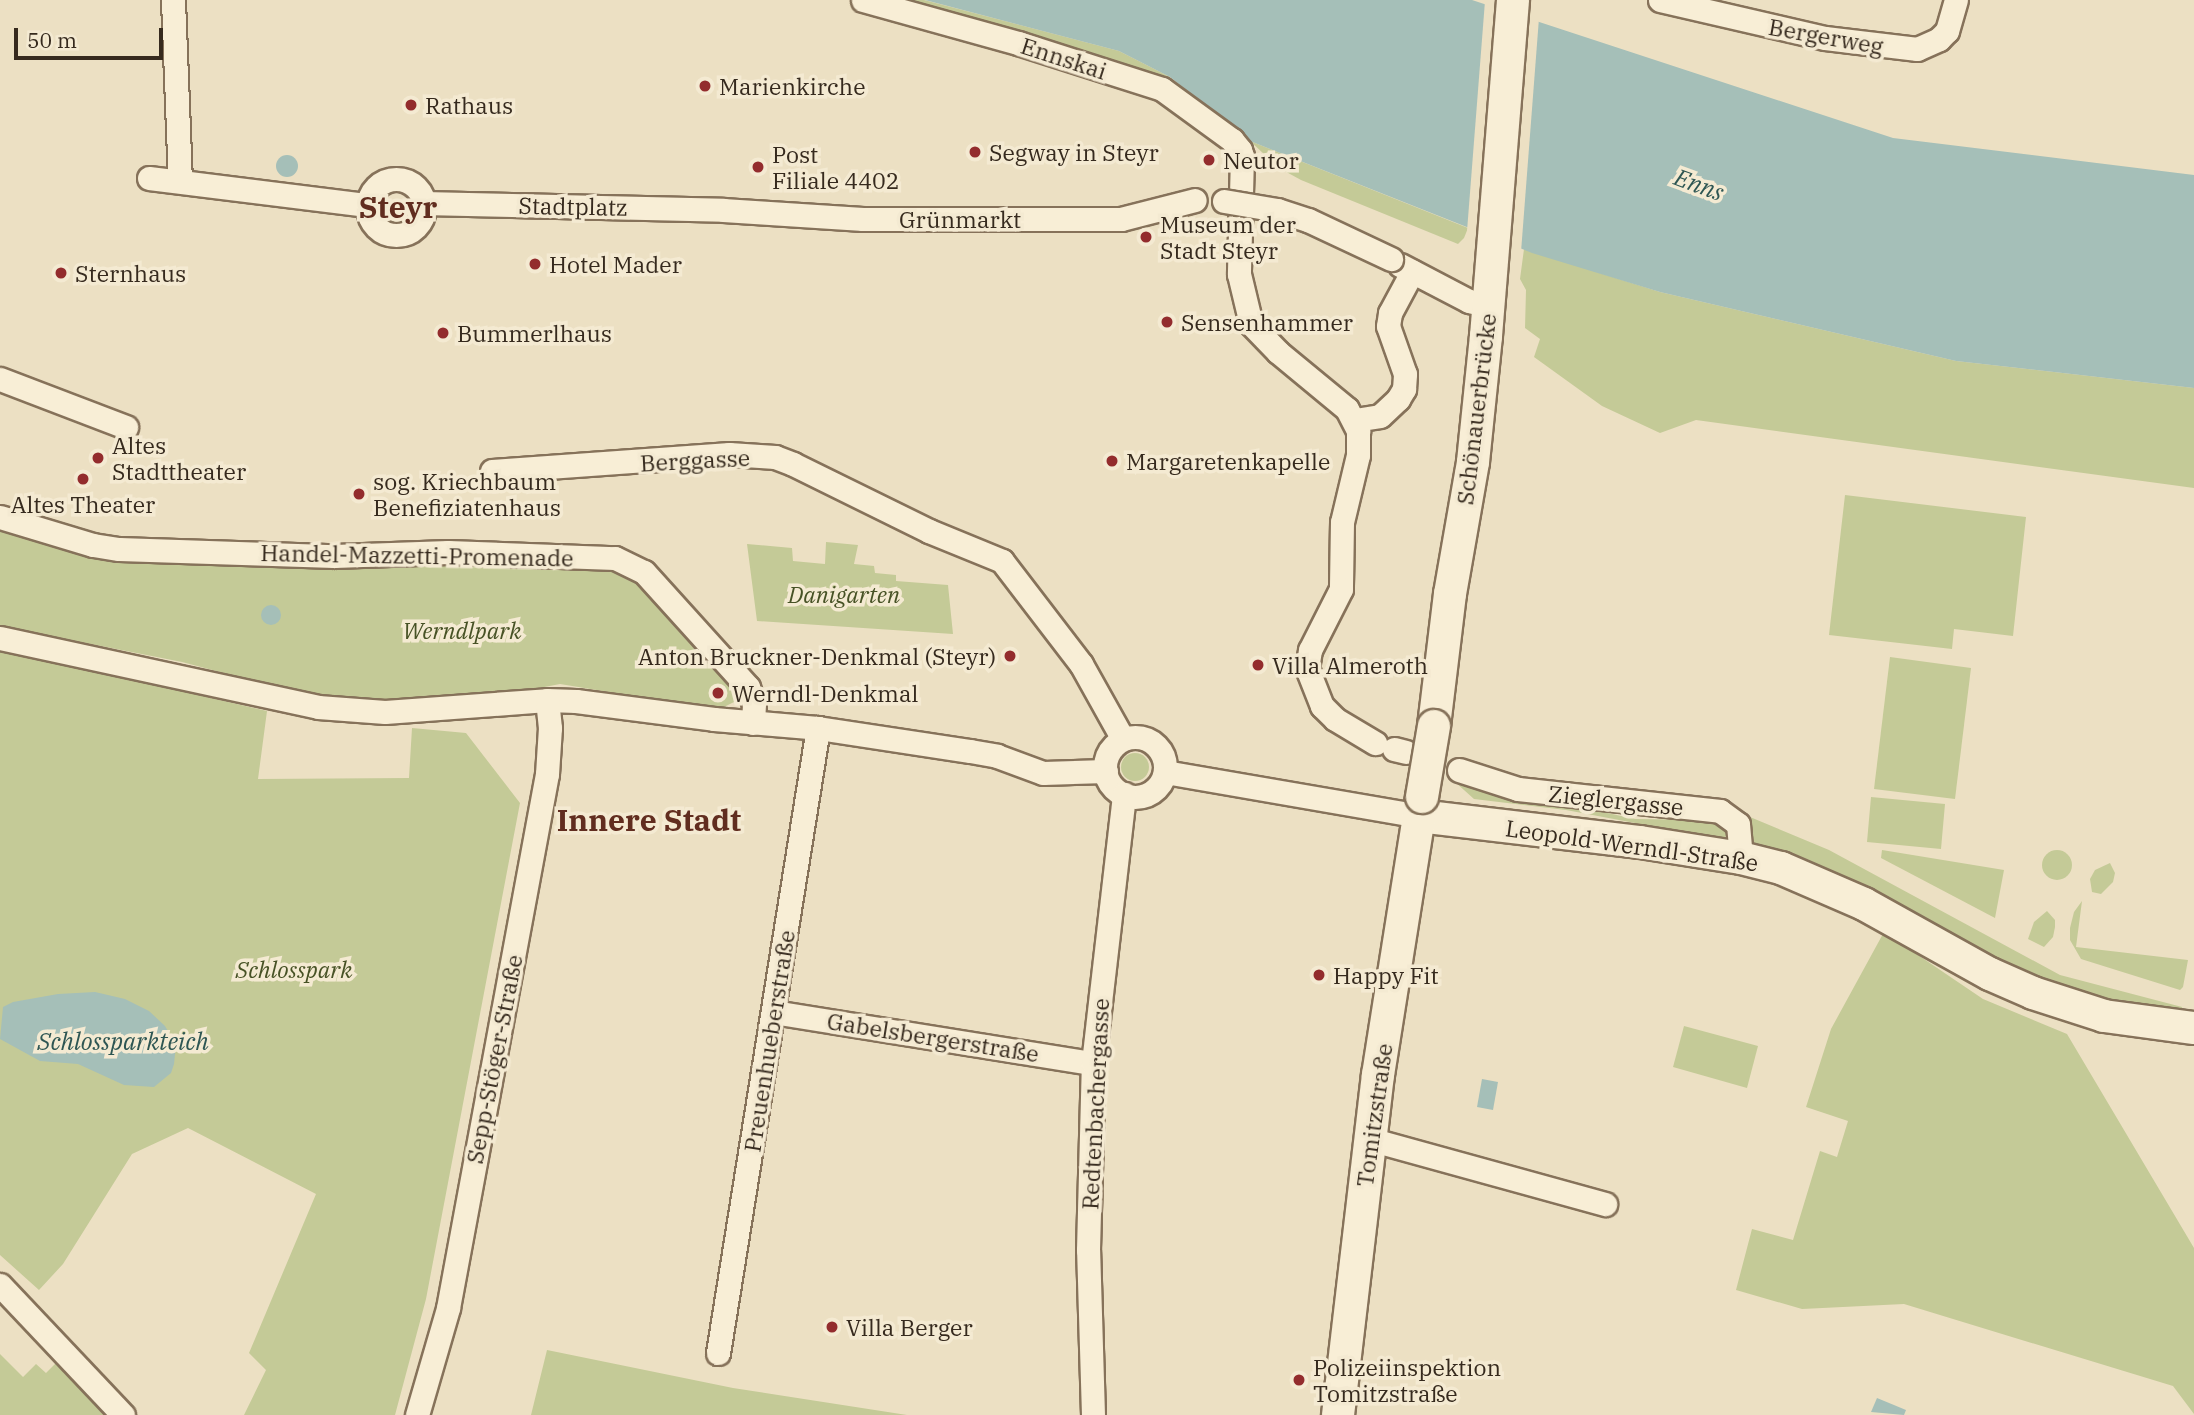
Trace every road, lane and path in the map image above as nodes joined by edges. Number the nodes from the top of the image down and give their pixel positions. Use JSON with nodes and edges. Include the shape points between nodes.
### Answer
{"nodes":[{"id":1,"x":173,"y":0,"type":"edge"},
{"id":2,"x":863,"y":0,"type":"edge"},
{"id":3,"x":1513,"y":0,"type":"edge"},
{"id":4,"x":1660,"y":0,"type":"edge"},
{"id":5,"x":1956,"y":0,"type":"edge"},
{"id":6,"x":149,"y":178,"type":"dead end"},
{"id":7,"x":180,"y":181,"type":"junction"},
{"id":8,"x":1195,"y":200,"type":"dead end"},
{"id":9,"x":1224,"y":201,"type":"dead end"},
{"id":10,"x":424,"y":203,"type":"junction"},
{"id":11,"x":367,"y":205,"type":"junction"},
{"id":12,"x":723,"y":209,"type":"joint"},
{"id":13,"x":1412,"y":272,"type":"junction"},
{"id":14,"x":1488,"y":306,"type":"junction"},
{"id":15,"x":0,"y":379,"type":"edge"},
{"id":16,"x":1355,"y":419,"type":"junction"},
{"id":17,"x":126,"y":428,"type":"dead end"},
{"id":18,"x":492,"y":471,"type":"dead end"},
{"id":19,"x":0,"y":517,"type":"edge"},
{"id":20,"x":0,"y":638,"type":"edge"},
{"id":21,"x":547,"y":700,"type":"junction"},
{"id":22,"x":753,"y":723,"type":"junction"},
{"id":23,"x":818,"y":728,"type":"junction"},
{"id":24,"x":1123,"y":739,"type":"junction"},
{"id":25,"x":1392,"y":748,"type":"dead end"},
{"id":26,"x":1459,"y":770,"type":"dead end"},
{"id":27,"x":1106,"y":771,"type":"junction"},
{"id":28,"x":1165,"y":772,"type":"junction"},
{"id":29,"x":1124,"y":794,"type":"junction"},
{"id":30,"x":1421,"y":807,"type":"junction"},
{"id":31,"x":1741,"y":858,"type":"junction"},
{"id":32,"x":773,"y":1012,"type":"junction"},
{"id":33,"x":2194,"y":1028,"type":"edge"},
{"id":34,"x":1093,"y":1063,"type":"junction"},
{"id":35,"x":1370,"y":1139,"type":"junction"},
{"id":36,"x":1605,"y":1204,"type":"dead end"},
{"id":37,"x":0,"y":1285,"type":"edge"},
{"id":38,"x":718,"y":1353,"type":"dead end"},
{"id":39,"x":123,"y":1415,"type":"edge"},
{"id":40,"x":417,"y":1415,"type":"edge"},
{"id":41,"x":1093,"y":1415,"type":"edge"},
{"id":42,"x":1338,"y":1415,"type":"edge"}],
"edges":[{"from":1,"to":7,"type":"street"},
{"from":2,"to":16,"type":"street","name":"Ennskai","via":[[1162,89],[1232,140],[1242,156],[1239,274],[1251,324]]},
{"from":3,"to":14,"type":"main road","name":"Schönauerbrücke"},
{"from":4,"to":5,"type":"street","name":"Bergerweg","via":[[1874,46],[1917,49],[1947,31]]},
{"from":6,"to":7,"type":"street"},
{"from":7,"to":11,"type":"street"},
{"from":8,"to":12,"type":"street","name":"Grünmarkt","via":[[1121,219],[863,219]]},
{"from":9,"to":13,"type":"street","bridge":true,"via":[[1308,220]]},
{"from":10,"to":11,"type":"street","via":[[408,181],[395,178],[381,182]]},
{"from":10,"to":11,"type":"street","via":[[415,228],[403,234],[378,229]]},
{"from":10,"to":12,"type":"street","name":"Stadtplatz"},
{"from":13,"to":14,"type":"street"},
{"from":13,"to":16,"type":"street","via":[[1388,326],[1405,374],[1404,389],[1380,415]]},
{"from":14,"to":30,"type":"main road","name":"Schönauerbrücke","bridge":true,"via":[[1473,462]]},
{"from":15,"to":17,"type":"street"},
{"from":16,"to":25,"type":"street","via":[[1358,455],[1344,503],[1341,589],[1310,650],[1307,668],[1314,693],[1335,719]]},
{"from":18,"to":24,"type":"street","name":"Berggasse","via":[[729,454],[775,457],[1002,561],[1081,664]]},
{"from":19,"to":22,"type":"street","name":"Handel-Mazzetti-Promenade","via":[[120,549],[615,558],[644,572],[748,687],[754,704]]},
{"from":20,"to":21,"type":"street","via":[[318,706],[385,712]]},
{"from":21,"to":22,"type":"street"},
{"from":21,"to":40,"type":"street","name":"Sepp-Stöger-Straße","via":[[547,775],[448,1308]]},
{"from":22,"to":23,"type":"street"},
{"from":23,"to":27,"type":"street","via":[[997,756],[1043,773]]},
{"from":23,"to":32,"type":"street","name":"Preuenhueberstraße"},
{"from":24,"to":27,"type":"street","via":[[1109,752]]},
{"from":24,"to":28,"type":"street","via":[[1152,741],[1161,752]]},
{"from":26,"to":31,"type":"street","name":"Zieglergasse","via":[[1518,789],[1720,811],[1738,824]]},
{"from":27,"to":29,"type":"street","via":[[1110,783]]},
{"from":28,"to":29,"type":"street","via":[[1161,783],[1148,793]]},
{"from":28,"to":30,"type":"street","name":"Leopold-Werndl-Straße"},
{"from":29,"to":34,"type":"street","name":"Redtenbachergasse"},
{"from":30,"to":31,"type":"main road","name":"Leopold-Werndl-Straße"},
{"from":30,"to":35,"type":"main road","name":"Tomitzstraße"},
{"from":31,"to":33,"type":"main road","name":"Leopold-Werndl-Straße","via":[[1823,884],[2033,993],[2104,1016]]},
{"from":32,"to":34,"type":"street","name":"Gabelsbergerstraße"},
{"from":32,"to":38,"type":"street","name":"Preuenhueberstraße"},
{"from":34,"to":41,"type":"street","name":"Redtenbachergasse","via":[[1088,1250]]},
{"from":35,"to":36,"type":"street"},
{"from":35,"to":42,"type":"main road","name":"Tomitzstraße"},
{"from":37,"to":39,"type":"street"}]}
